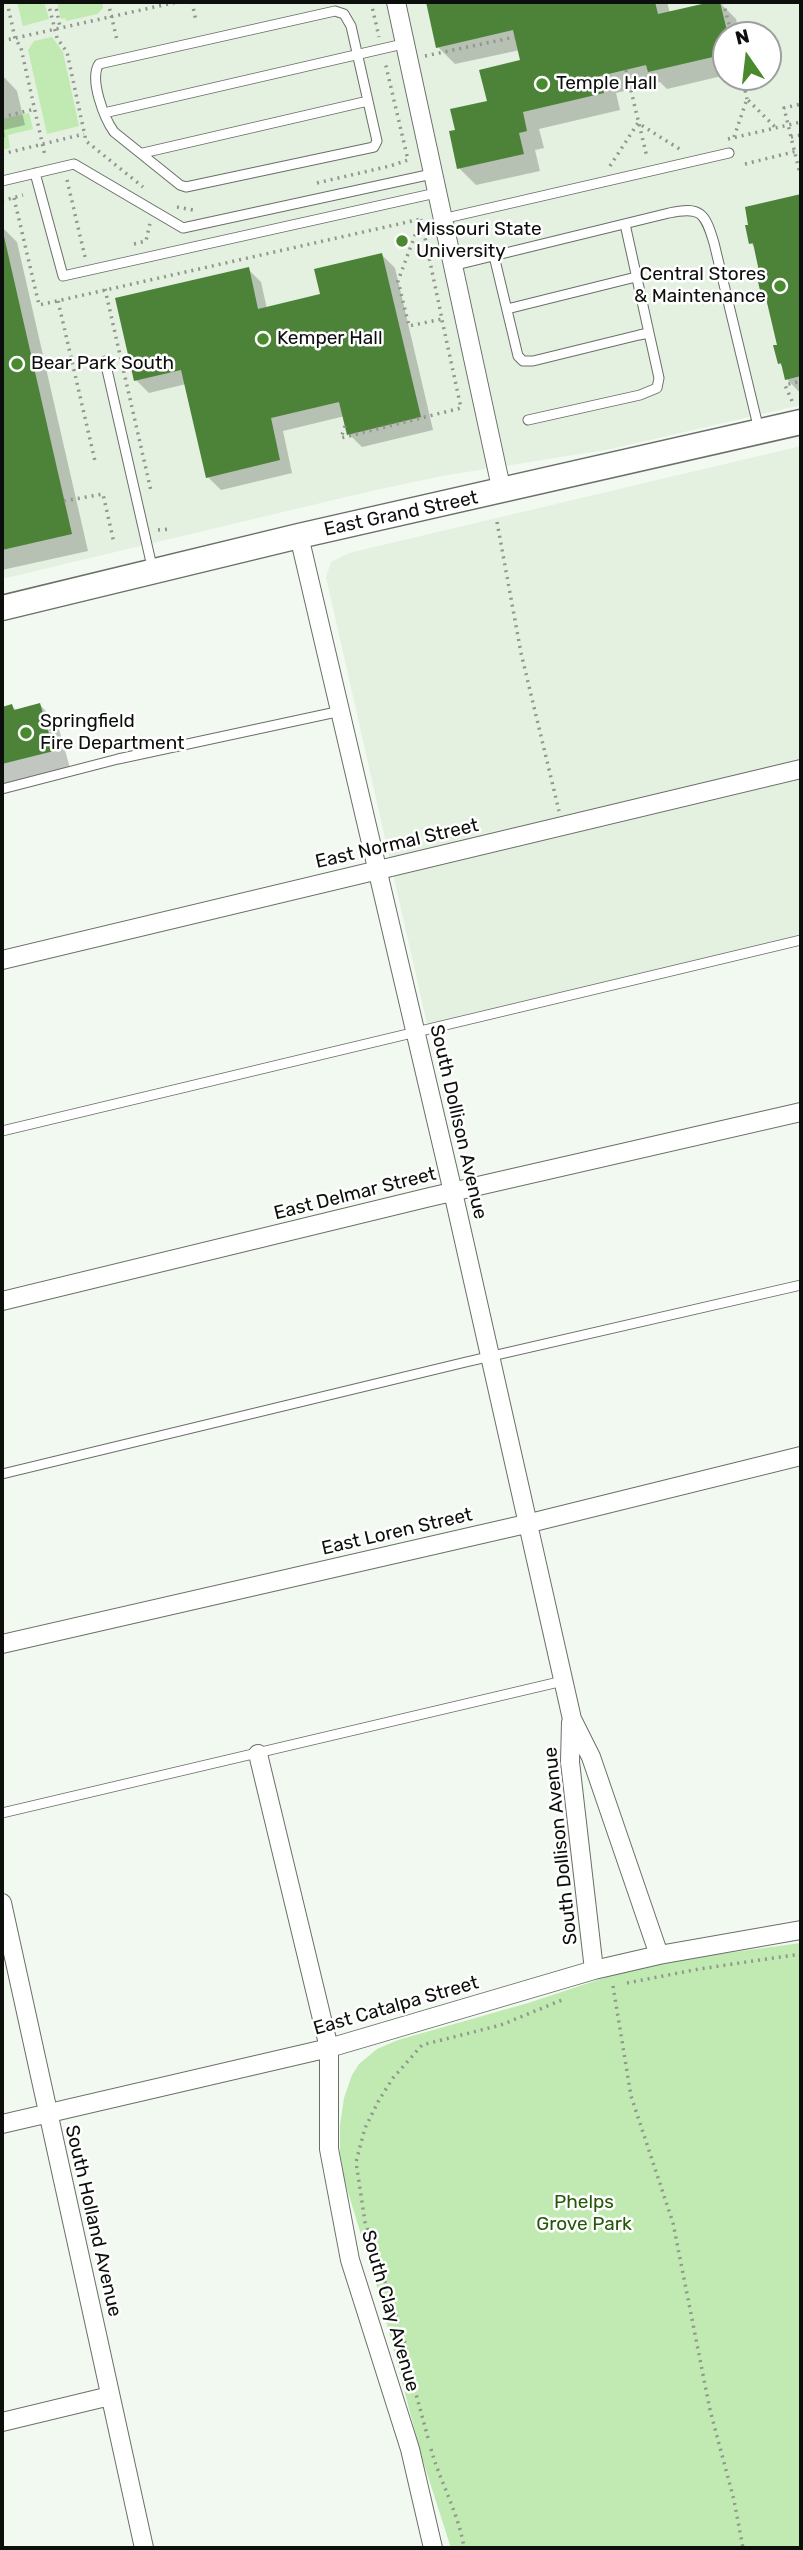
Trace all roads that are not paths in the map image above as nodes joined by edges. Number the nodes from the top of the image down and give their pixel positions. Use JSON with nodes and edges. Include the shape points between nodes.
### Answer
{"nodes":[{"id":1,"x":396,"y":2,"type":"edge"},
{"id":2,"x":412,"y":45,"type":"junction"},
{"id":3,"x":358,"y":54,"type":"junction"},
{"id":4,"x":368,"y":101,"type":"junction"},
{"id":5,"x":104,"y":113,"type":"junction"},
{"id":6,"x":143,"y":153,"type":"junction"},
{"id":7,"x":729,"y":153,"type":"dead end"},
{"id":8,"x":35,"y":173,"type":"junction"},
{"id":9,"x":432,"y":174,"type":"junction"},
{"id":10,"x":2,"y":181,"type":"edge"},
{"id":11,"x":436,"y":193,"type":"junction"},
{"id":12,"x":442,"y":219,"type":"junction"},
{"id":13,"x":625,"y":224,"type":"junction"},
{"id":14,"x":494,"y":256,"type":"junction"},
{"id":15,"x":452,"y":266,"type":"junction"},
{"id":16,"x":636,"y":277,"type":"junction"},
{"id":17,"x":507,"y":309,"type":"junction"},
{"id":18,"x":649,"y":333,"type":"junction"},
{"id":19,"x":105,"y":361,"type":"dead end"},
{"id":20,"x":797,"y":413,"type":"edge"},
{"id":21,"x":528,"y":420,"type":"dead end"},
{"id":22,"x":760,"y":432,"type":"junction"},
{"id":23,"x":502,"y":492,"type":"junction"},
{"id":24,"x":299,"y":536,"type":"junction"},
{"id":25,"x":153,"y":571,"type":"junction"},
{"id":26,"x":2,"y":608,"type":"edge"},
{"id":27,"x":341,"y":711,"type":"junction"},
{"id":28,"x":801,"y":769,"type":"edge"},
{"id":29,"x":2,"y":789,"type":"edge"},
{"id":30,"x":378,"y":870,"type":"junction"},
{"id":31,"x":801,"y":940,"type":"edge"},
{"id":32,"x":2,"y":960,"type":"edge"},
{"id":33,"x":416,"y":1032,"type":"junction"},
{"id":34,"x":801,"y":1112,"type":"edge"},
{"id":35,"x":2,"y":1131,"type":"edge"},
{"id":36,"x":453,"y":1192,"type":"junction"},
{"id":37,"x":801,"y":1285,"type":"edge"},
{"id":38,"x":2,"y":1301,"type":"edge"},
{"id":39,"x":489,"y":1356,"type":"junction"},
{"id":40,"x":801,"y":1457,"type":"edge"},
{"id":41,"x":2,"y":1474,"type":"edge"},
{"id":42,"x":526,"y":1524,"type":"junction"},
{"id":43,"x":2,"y":1644,"type":"edge"},
{"id":44,"x":563,"y":1681,"type":"junction"},
{"id":45,"x":572,"y":1719,"type":"junction"},
{"id":46,"x":258,"y":1754,"type":"junction"},
{"id":47,"x":2,"y":1813,"type":"edge"},
{"id":48,"x":2,"y":1903,"type":"edge"},
{"id":49,"x":801,"y":1930,"type":"edge"},
{"id":50,"x":659,"y":1955,"type":"junction"},
{"id":51,"x":594,"y":1970,"type":"junction"},
{"id":52,"x":330,"y":2048,"type":"junction"},
{"id":53,"x":47,"y":2113,"type":"junction"},
{"id":54,"x":2,"y":2124,"type":"edge"},
{"id":55,"x":110,"y":2396,"type":"junction"},
{"id":56,"x":2,"y":2422,"type":"edge"},
{"id":57,"x":145,"y":2548,"type":"edge"},
{"id":58,"x":433,"y":2548,"type":"edge"}],
"edges":[{"from":1,"to":2,"type":"street"},
{"from":2,"to":3,"type":"lane"},
{"from":2,"to":9,"type":"street"},
{"from":3,"to":4,"type":"lane"},
{"from":3,"to":5,"type":"lane"},
{"from":3,"to":5,"type":"lane","via":[[351,26],[344,14],[335,11],[99,64],[94,80]]},
{"from":4,"to":6,"type":"lane"},
{"from":4,"to":6,"type":"lane","via":[[377,141],[374,147],[191,188],[180,186]]},
{"from":5,"to":6,"type":"lane","via":[[114,132]]},
{"from":7,"to":12,"type":"lane"},
{"from":8,"to":9,"type":"lane","via":[[74,164],[183,228]]},
{"from":8,"to":10,"type":"lane"},
{"from":8,"to":11,"type":"lane","via":[[63,276]]},
{"from":9,"to":11,"type":"street"},
{"from":11,"to":12,"type":"street"},
{"from":12,"to":15,"type":"street"},
{"from":13,"to":14,"type":"lane"},
{"from":13,"to":16,"type":"lane"},
{"from":13,"to":22,"type":"lane","via":[[686,209],[707,219]]},
{"from":14,"to":15,"type":"lane"},
{"from":14,"to":17,"type":"lane"},
{"from":15,"to":23,"type":"street"},
{"from":16,"to":17,"type":"lane"},
{"from":16,"to":18,"type":"lane"},
{"from":17,"to":18,"type":"lane","via":[[523,361]]},
{"from":18,"to":21,"type":"lane","via":[[657,388]]},
{"from":19,"to":25,"type":"lane"},
{"from":20,"to":22,"type":"main road","name":"East Grand Street"},
{"from":22,"to":23,"type":"main road","name":"East Grand Street"},
{"from":23,"to":24,"type":"main road","name":"East Grand Street"},
{"from":24,"to":25,"type":"main road","name":"East Grand Street"},
{"from":24,"to":27,"type":"street","name":"South Dollison Avenue"},
{"from":25,"to":26,"type":"main road","name":"East Grand Street"},
{"from":27,"to":29,"type":"lane"},
{"from":27,"to":30,"type":"street","name":"South Dollison Avenue"},
{"from":28,"to":30,"type":"street","name":"East Normal Street"},
{"from":30,"to":32,"type":"street","name":"East Normal Street"},
{"from":30,"to":33,"type":"street","name":"South Dollison Avenue"},
{"from":31,"to":33,"type":"lane"},
{"from":33,"to":35,"type":"lane"},
{"from":33,"to":36,"type":"street","name":"South Dollison Avenue"},
{"from":34,"to":36,"type":"street","name":"East Delmar Street"},
{"from":36,"to":38,"type":"street","name":"East Delmar Street"},
{"from":36,"to":39,"type":"street","name":"South Dollison Avenue"},
{"from":37,"to":39,"type":"lane"},
{"from":39,"to":41,"type":"lane"},
{"from":39,"to":42,"type":"street","name":"South Dollison Avenue"},
{"from":40,"to":42,"type":"street","name":"East Loren Street"},
{"from":42,"to":43,"type":"street","name":"East Loren Street"},
{"from":42,"to":44,"type":"street","name":"South Dollison Avenue"},
{"from":44,"to":45,"type":"street","name":"South Dollison Avenue"},
{"from":44,"to":46,"type":"lane"},
{"from":45,"to":50,"type":"street","name":"South Dollison Avenue","via":[[591,1757]]},
{"from":45,"to":51,"type":"street","name":"South Dollison Avenue","via":[[570,1762]]},
{"from":46,"to":47,"type":"lane"},
{"from":46,"to":52,"type":"street","name":"South Clay Avenue"},
{"from":48,"to":53,"type":"street","name":"South Holland Avenue"},
{"from":49,"to":50,"type":"street","name":"East Catalpa Street"},
{"from":50,"to":51,"type":"street","name":"East Catalpa Street"},
{"from":51,"to":52,"type":"street","name":"East Catalpa Street"},
{"from":52,"to":53,"type":"street","name":"East Catalpa Street"},
{"from":52,"to":58,"type":"street","name":"South Clay Avenue","via":[[329,2149],[350,2260],[410,2449]]},
{"from":53,"to":54,"type":"street","name":"East Catalpa Street"},
{"from":53,"to":55,"type":"street","name":"South Holland Avenue"},
{"from":55,"to":56,"type":"street"},
{"from":55,"to":57,"type":"street","name":"South Holland Avenue"}]}
